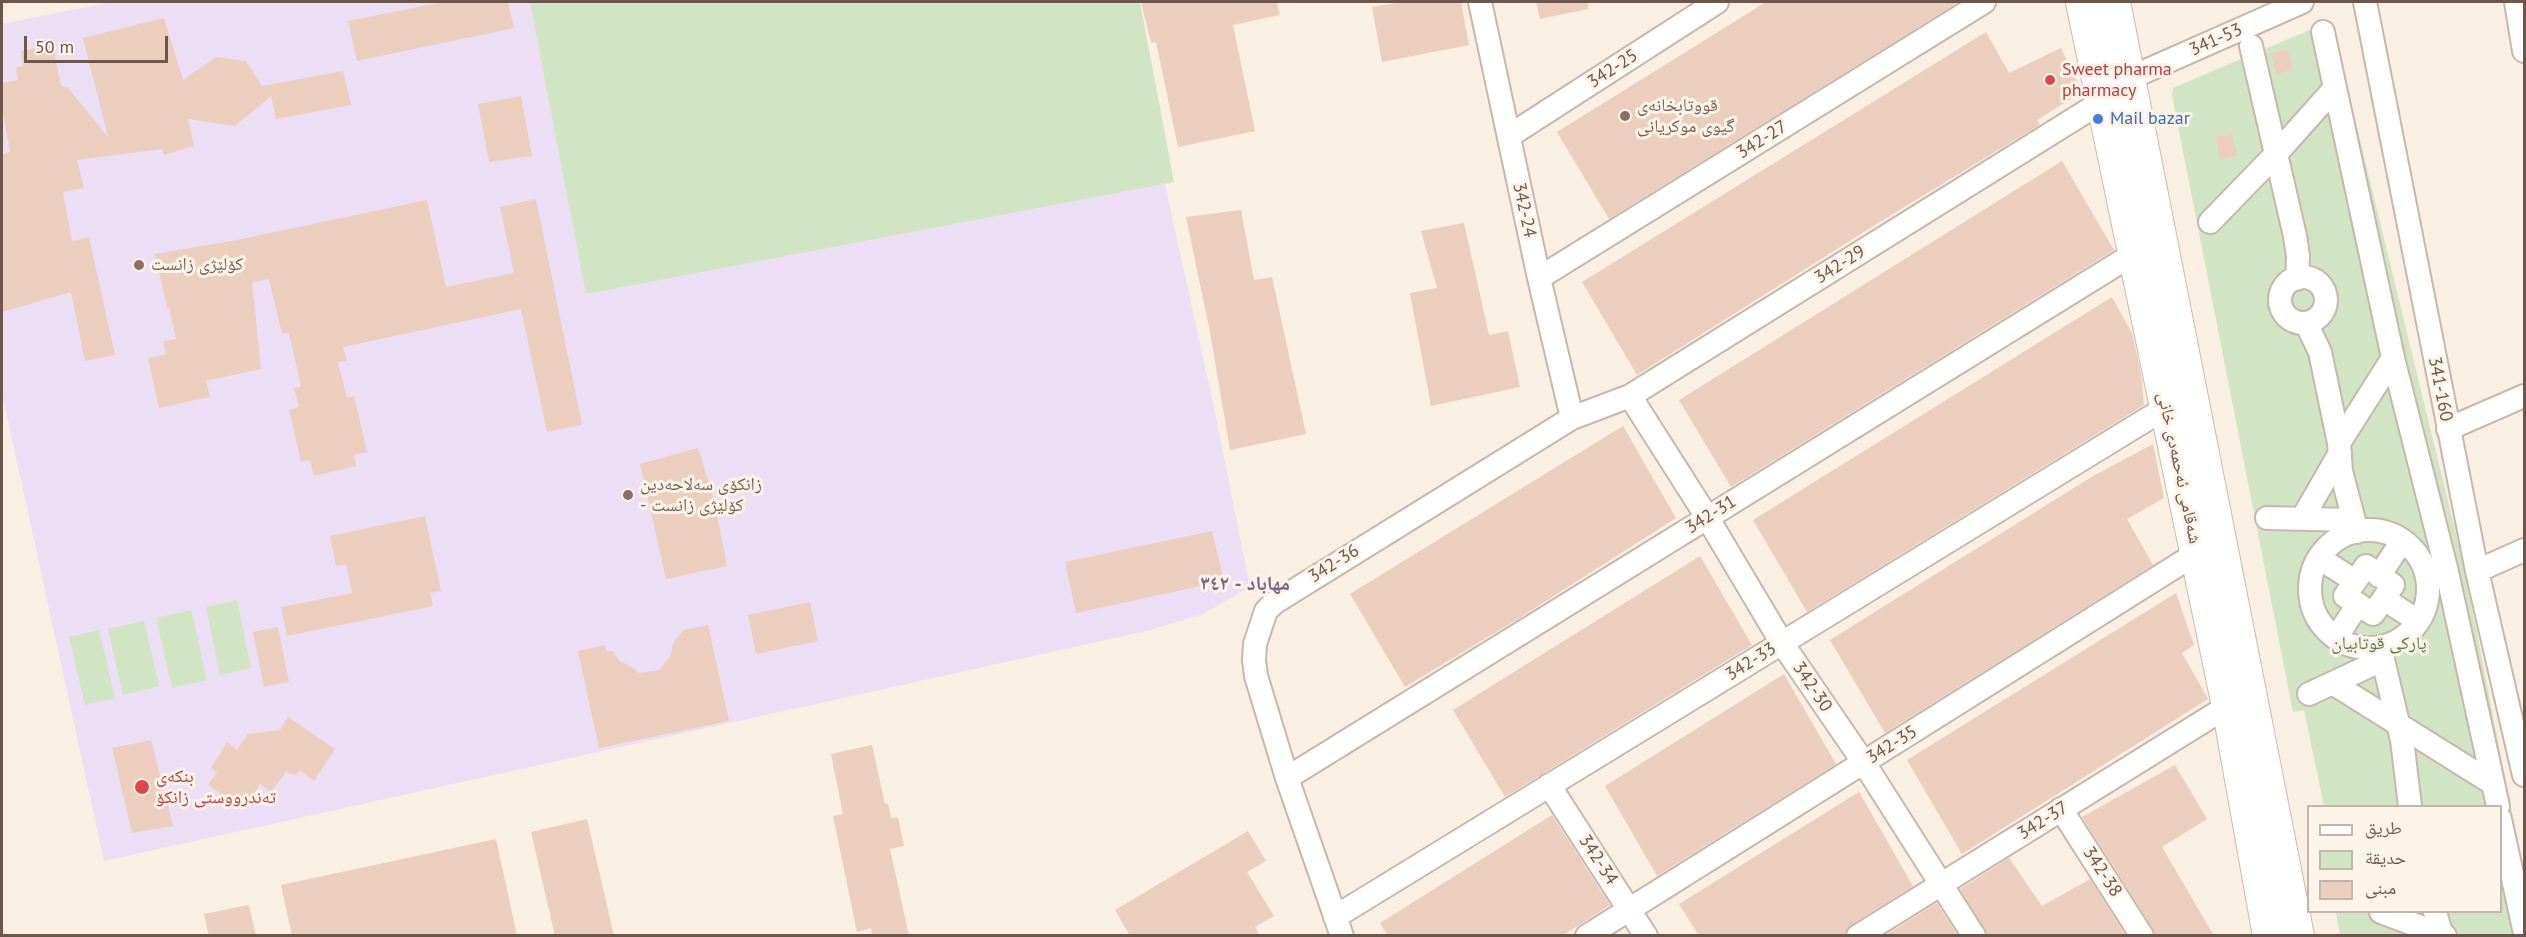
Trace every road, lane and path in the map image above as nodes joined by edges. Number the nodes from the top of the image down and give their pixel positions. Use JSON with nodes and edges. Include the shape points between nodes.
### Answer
{"nodes":[{"id":1,"x":1480,"y":2,"type":"edge"},
{"id":2,"x":1717,"y":2,"type":"edge"},
{"id":3,"x":1984,"y":2,"type":"edge"},
{"id":4,"x":2082,"y":2,"type":"edge"},
{"id":5,"x":2114,"y":2,"type":"edge"},
{"id":6,"x":2302,"y":2,"type":"edge"},
{"id":7,"x":2365,"y":2,"type":"edge"},
{"id":8,"x":2516,"y":2,"type":"edge"},
{"id":9,"x":2323,"y":32,"type":"dead end"},
{"id":10,"x":2251,"y":46,"type":"dead end"},
{"id":11,"x":2524,"y":51,"type":"edge"},
{"id":12,"x":2130,"y":78,"type":"junction"},
{"id":13,"x":2334,"y":89,"type":"junction"},
{"id":14,"x":2103,"y":101,"type":"junction"},
{"id":15,"x":1509,"y":136,"type":"junction"},
{"id":16,"x":2277,"y":153,"type":"junction"},
{"id":17,"x":2210,"y":222,"type":"dead end"},
{"id":18,"x":2135,"y":253,"type":"junction"},
{"id":19,"x":1539,"y":278,"type":"junction"},
{"id":20,"x":2296,"y":279,"type":"junction"},
{"id":21,"x":2306,"y":323,"type":"junction"},
{"id":22,"x":2393,"y":358,"type":"junction"},
{"id":23,"x":1630,"y":396,"type":"junction"},
{"id":24,"x":2524,"y":396,"type":"edge"},
{"id":25,"x":2166,"y":407,"type":"junction"},
{"id":26,"x":1572,"y":418,"type":"junction"},
{"id":27,"x":2448,"y":429,"type":"junction"},
{"id":28,"x":2339,"y":448,"type":"junction"},
{"id":29,"x":1707,"y":518,"type":"junction"},
{"id":30,"x":2267,"y":518,"type":"dead end"},
{"id":31,"x":2302,"y":519,"type":"junction"},
{"id":32,"x":2356,"y":526,"type":"junction"},
{"id":33,"x":2402,"y":541,"type":"junction"},
{"id":34,"x":2524,"y":550,"type":"edge"},
{"id":35,"x":2197,"y":553,"type":"junction"},
{"id":36,"x":2319,"y":558,"type":"junction"},
{"id":37,"x":2473,"y":568,"type":"junction"},
{"id":38,"x":2437,"y":574,"type":"junction"},
{"id":39,"x":2379,"y":576,"type":"junction"},
{"id":40,"x":2355,"y":581,"type":"junction"},
{"id":41,"x":2384,"y":599,"type":"junction"},
{"id":42,"x":2358,"y":604,"type":"junction"},
{"id":43,"x":2418,"y":621,"type":"junction"},
{"id":44,"x":2337,"y":638,"type":"junction"},
{"id":45,"x":1782,"y":643,"type":"junction"},
{"id":46,"x":2381,"y":653,"type":"junction"},
{"id":47,"x":2334,"y":684,"type":"junction"},
{"id":48,"x":2310,"y":694,"type":"dead end"},
{"id":49,"x":2228,"y":706,"type":"junction"},
{"id":50,"x":2517,"y":708,"type":"edge"},
{"id":51,"x":2397,"y":723,"type":"junction"},
{"id":52,"x":1864,"y":763,"type":"junction"},
{"id":53,"x":2524,"y":775,"type":"edge"},
{"id":54,"x":1287,"y":778,"type":"junction"},
{"id":55,"x":2492,"y":783,"type":"junction"},
{"id":56,"x":1549,"y":785,"type":"junction"},
{"id":57,"x":2410,"y":805,"type":"edge"},
{"id":58,"x":2498,"y":805,"type":"edge"},
{"id":59,"x":2061,"y":809,"type":"junction"},
{"id":60,"x":2502,"y":828,"type":"edge"},
{"id":61,"x":2273,"y":882,"type":"junction"},
{"id":62,"x":1941,"y":884,"type":"junction"},
{"id":63,"x":1630,"y":909,"type":"junction"},
{"id":64,"x":2384,"y":913,"type":"edge"},
{"id":65,"x":2435,"y":913,"type":"edge"},
{"id":66,"x":1338,"y":926,"type":"edge"},
{"id":67,"x":2524,"y":929,"type":"edge"},
{"id":68,"x":2443,"y":935,"type":"edge"},
{"id":69,"x":1587,"y":936,"type":"edge"},
{"id":70,"x":1646,"y":936,"type":"edge"},
{"id":71,"x":1858,"y":936,"type":"edge"},
{"id":72,"x":1974,"y":936,"type":"edge"},
{"id":73,"x":2142,"y":936,"type":"edge"},
{"id":74,"x":2269,"y":936,"type":"edge"},
{"id":75,"x":2298,"y":936,"type":"edge"}],
"edges":[{"from":1,"to":15,"type":"street","name":"342-24"},
{"from":2,"to":15,"type":"street","name":"342-25"},
{"from":3,"to":19,"type":"street","name":"342-27"},
{"from":4,"to":14,"type":"main road","name":"شەقامی ئەحمەدی خانی"},
{"from":5,"to":12,"type":"main road","name":"شەقامی ئەحمەدی خانی"},
{"from":6,"to":12,"type":"street","name":"341-53"},
{"from":7,"to":27,"type":"street","name":"341-160"},
{"from":8,"to":11,"type":"street"},
{"from":9,"to":13,"type":"street"},
{"from":10,"to":16,"type":"street"},
{"from":12,"to":61,"type":"main road","name":"شەقامی ئەحمەدی خانی"},
{"from":13,"to":16,"type":"street"},
{"from":13,"to":22,"type":"street"},
{"from":14,"to":18,"type":"main road","name":"شەقامی ئەحمەدی خانی"},
{"from":14,"to":23,"type":"street","name":"342-29"},
{"from":15,"to":19,"type":"street","name":"342-24"},
{"from":16,"to":17,"type":"street"},
{"from":16,"to":20,"type":"street","via":[[2295,236]]},
{"from":18,"to":25,"type":"main road","name":"شەقامی ئەحمەدی خانی"},
{"from":18,"to":29,"type":"street","name":"342-31"},
{"from":19,"to":26,"type":"street","name":"342-24"},
{"from":20,"to":21,"type":"street","via":[[2282,291],[2282,307],[2290,319]]},
{"from":20,"to":21,"type":"street","via":[[2314,280],[2326,298],[2323,312]]},
{"from":21,"to":28,"type":"street","via":[[2320,352]]},
{"from":22,"to":28,"type":"street"},
{"from":22,"to":38,"type":"street"},
{"from":23,"to":26,"type":"street","name":"342-29"},
{"from":23,"to":29,"type":"street","name":"342-30"},
{"from":24,"to":27,"type":"street"},
{"from":25,"to":35,"type":"main road","name":"شەقامی ئەحمەدی خانی"},
{"from":25,"to":45,"type":"street","name":"342-33"},
{"from":26,"to":54,"type":"street","name":"342-36","via":[[1306,581],[1266,611],[1254,660]]},
{"from":27,"to":37,"type":"street","name":"341-160"},
{"from":28,"to":31,"type":"street"},
{"from":28,"to":32,"type":"street"},
{"from":29,"to":45,"type":"street","name":"342-30"},
{"from":29,"to":54,"type":"street","name":"342-31"},
{"from":30,"to":31,"type":"street"},
{"from":31,"to":32,"type":"street"},
{"from":32,"to":33,"type":"street"},
{"from":32,"to":36,"type":"street"},
{"from":33,"to":38,"type":"street"},
{"from":33,"to":39,"type":"street"},
{"from":34,"to":37,"type":"street"},
{"from":35,"to":49,"type":"main road","name":"شەقامی ئەحمەدی خانی"},
{"from":35,"to":52,"type":"street","name":"342-35"},
{"from":36,"to":40,"type":"street"},
{"from":36,"to":44,"type":"street","via":[[2313,572],[2311,600],[2316,616]]},
{"from":37,"to":38,"type":"street"},
{"from":37,"to":50,"type":"street","name":"341-160"},
{"from":38,"to":43,"type":"street"},
{"from":38,"to":55,"type":"street"},
{"from":39,"to":40,"type":"street","via":[[2366,566]]},
{"from":39,"to":41,"type":"street","via":[[2393,585]]},
{"from":40,"to":42,"type":"street","via":[[2345,596]]},
{"from":41,"to":42,"type":"street","via":[[2373,614]]},
{"from":41,"to":43,"type":"street"},
{"from":42,"to":44,"type":"street"},
{"from":43,"to":46,"type":"street","via":[[2408,634]]},
{"from":44,"to":46,"type":"street"},
{"from":45,"to":52,"type":"street","name":"342-30"},
{"from":45,"to":56,"type":"street","name":"342-33"},
{"from":46,"to":47,"type":"street"},
{"from":46,"to":51,"type":"street"},
{"from":47,"to":48,"type":"street"},
{"from":47,"to":51,"type":"street"},
{"from":49,"to":59,"type":"street","name":"342-37"},
{"from":49,"to":61,"type":"main road","name":"شەقامی ئەحمەدی خانی"},
{"from":50,"to":53,"type":"street","name":"341-160"},
{"from":51,"to":55,"type":"street"},
{"from":51,"to":57,"type":"street"},
{"from":52,"to":62,"type":"street","name":"342-30"},
{"from":52,"to":63,"type":"street","name":"342-35"},
{"from":54,"to":66,"type":"street","name":"342-36"},
{"from":55,"to":58,"type":"street"},
{"from":56,"to":63,"type":"street","name":"342-34"},
{"from":56,"to":66,"type":"street","name":"342-33"},
{"from":59,"to":62,"type":"street","name":"342-37"},
{"from":59,"to":73,"type":"street","name":"342-38"},
{"from":60,"to":67,"type":"street"},
{"from":61,"to":74,"type":"main road","name":"شەقامی ئەحمەدی خانی"},
{"from":61,"to":75,"type":"main road","name":"شەقامی ئەحمەدی خانی"},
{"from":62,"to":71,"type":"street","name":"342-37"},
{"from":62,"to":72,"type":"street","name":"342-30"},
{"from":63,"to":69,"type":"street","name":"342-35"},
{"from":63,"to":70,"type":"street","name":"342-34"},
{"from":64,"to":68,"type":"street"},
{"from":65,"to":68,"type":"street"}]}
